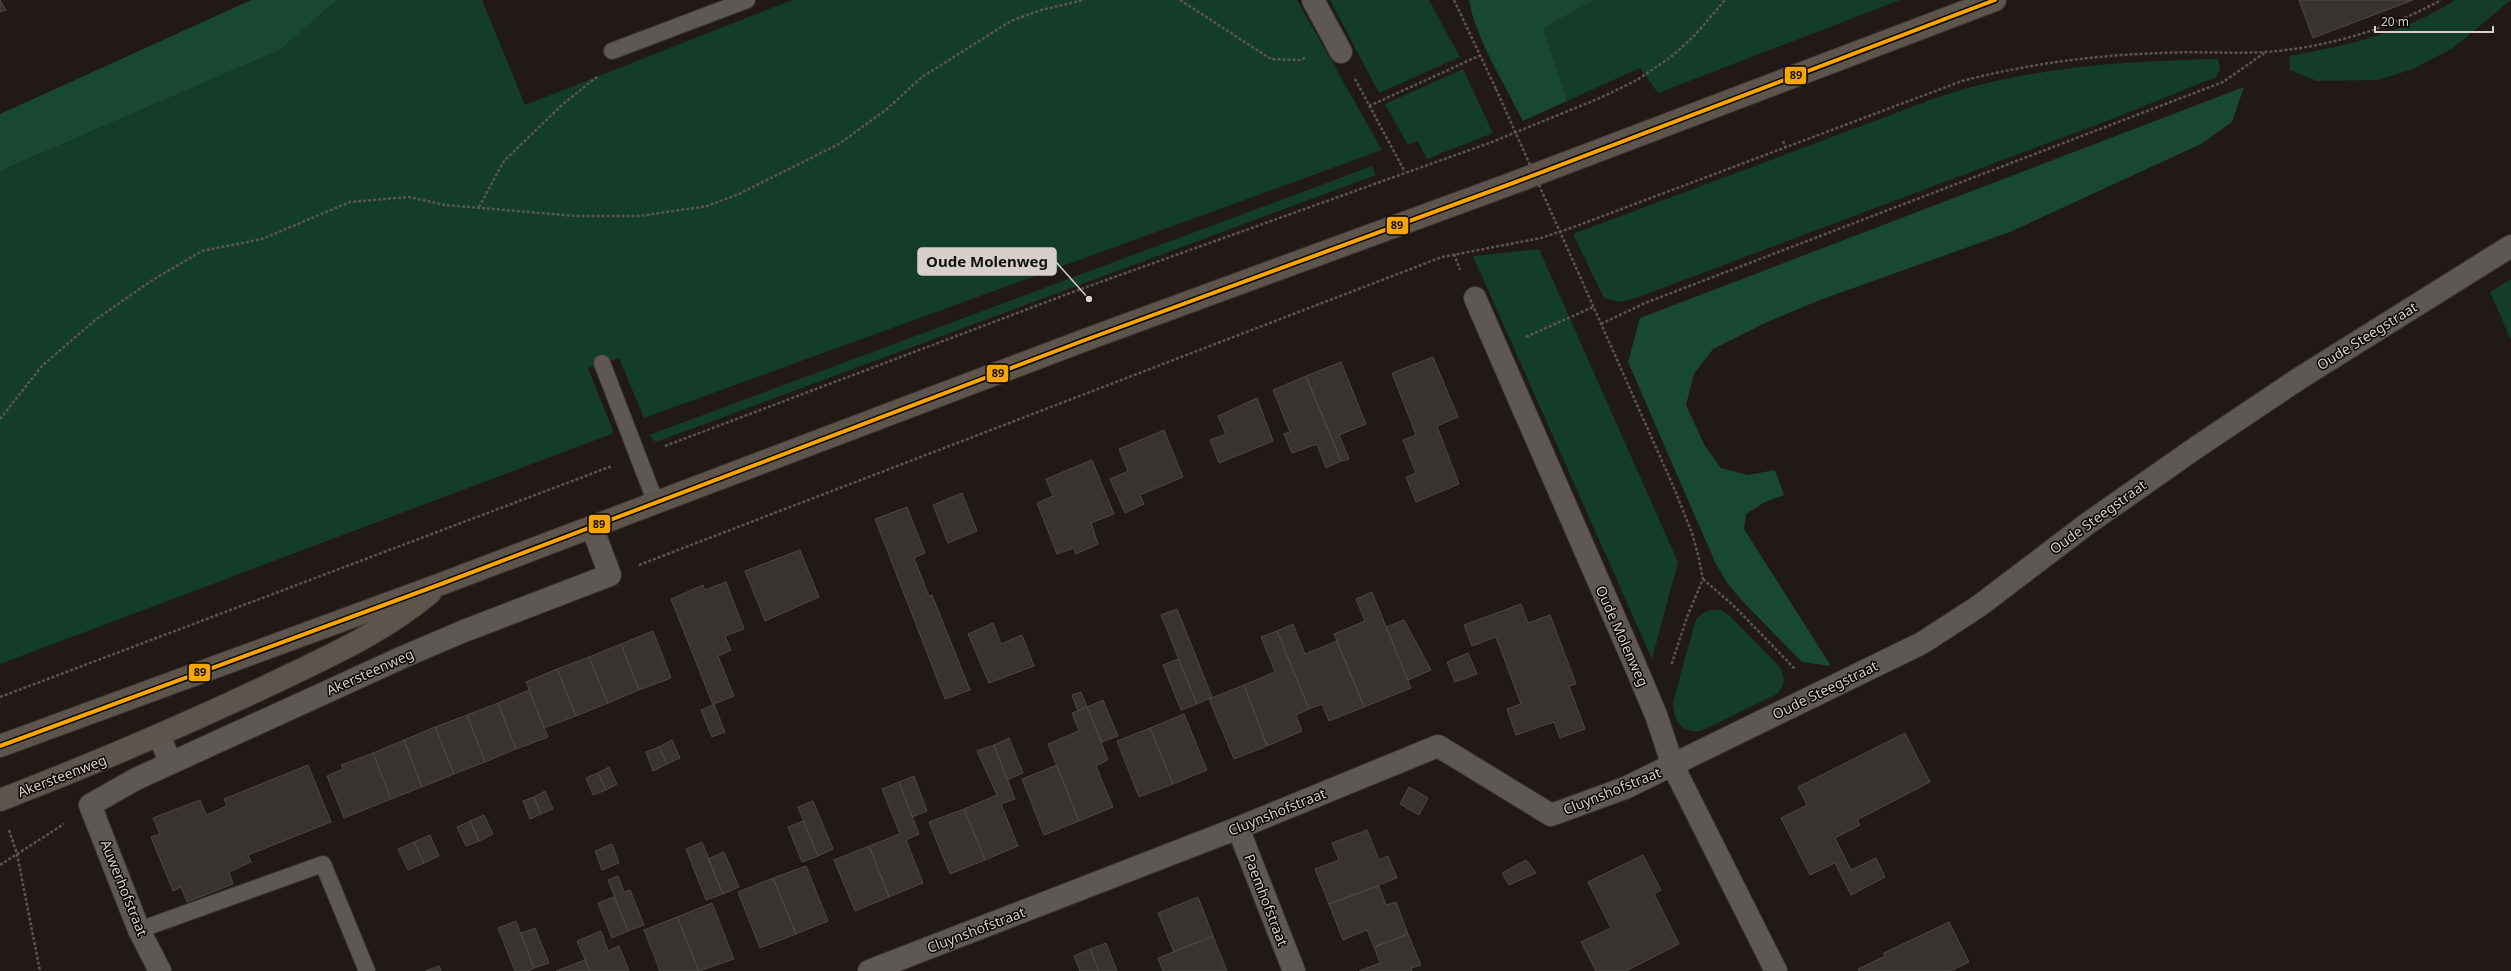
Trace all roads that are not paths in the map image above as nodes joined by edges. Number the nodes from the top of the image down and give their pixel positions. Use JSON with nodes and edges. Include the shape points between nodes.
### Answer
{"nodes":[{"id":1,"x":747,"y":0,"type":"edge"},
{"id":2,"x":1313,"y":0,"type":"edge"},
{"id":3,"x":1995,"y":0,"type":"edge"},
{"id":4,"x":1338,"y":47,"type":"road end"},
{"id":5,"x":612,"y":51,"type":"dead end"},
{"id":6,"x":2511,"y":246,"type":"edge"},
{"id":7,"x":1475,"y":298,"type":"dead end"},
{"id":8,"x":602,"y":363,"type":"dead end"},
{"id":9,"x":656,"y":503,"type":"junction"},
{"id":10,"x":592,"y":527,"type":"junction"},
{"id":11,"x":440,"y":584,"type":"junction"},
{"id":12,"x":159,"y":736,"type":"junction"},
{"id":13,"x":0,"y":746,"type":"edge"},
{"id":14,"x":171,"y":763,"type":"junction"},
{"id":15,"x":1673,"y":766,"type":"junction"},
{"id":16,"x":0,"y":800,"type":"edge"},
{"id":17,"x":90,"y":805,"type":"joint"},
{"id":18,"x":1238,"y":828,"type":"junction"},
{"id":19,"x":139,"y":930,"type":"junction"},
{"id":20,"x":910,"y":964,"type":"edge"},
{"id":21,"x":160,"y":971,"type":"edge"},
{"id":22,"x":367,"y":971,"type":"edge"},
{"id":23,"x":869,"y":971,"type":"edge"},
{"id":24,"x":1294,"y":971,"type":"edge"},
{"id":25,"x":1776,"y":971,"type":"edge"}],
"edges":[{"from":1,"to":5,"type":"lane"},
{"from":2,"to":4,"type":"street"},
{"from":3,"to":9,"type":"main road","name":"Akersteenweg"},
{"from":6,"to":15,"type":"street","name":"Oude Steegstraat","via":[[2300,378],[2087,524],[1979,606],[1922,642]]},
{"from":7,"to":15,"type":"street","name":"Oude Molenweg","via":[[1656,715]]},
{"from":8,"to":9,"type":"lane"},
{"from":9,"to":10,"type":"main road","name":"Akersteenweg"},
{"from":10,"to":11,"type":"main road","name":"Akersteenweg"},
{"from":10,"to":14,"type":"street","name":"Akersteenweg","via":[[610,575],[464,631]]},
{"from":11,"to":12,"type":"main road","name":"Akersteenweg","via":[[400,617],[351,646]]},
{"from":11,"to":13,"type":"main road","name":"Akersteenweg"},
{"from":12,"to":14,"type":"street"},
{"from":12,"to":16,"type":"main road","name":"Akersteenweg"},
{"from":14,"to":17,"type":"street","name":"Akersteenweg"},
{"from":15,"to":18,"type":"street","name":"Cluynshofstraat","via":[[1626,788],[1551,815],[1438,746]]},
{"from":15,"to":25,"type":"street","name":"Oude Molenweg"},
{"from":17,"to":19,"type":"street","name":"Auwerhofstraat"},
{"from":18,"to":20,"type":"street","name":"Cluynshofstraat"},
{"from":18,"to":24,"type":"street","name":"Paemhofstraat"},
{"from":19,"to":21,"type":"street","name":"Auwerhofstraat"},
{"from":19,"to":22,"type":"lane","via":[[323,864]]},
{"from":20,"to":23,"type":"street","name":"Cluynshofstraat"}]}
